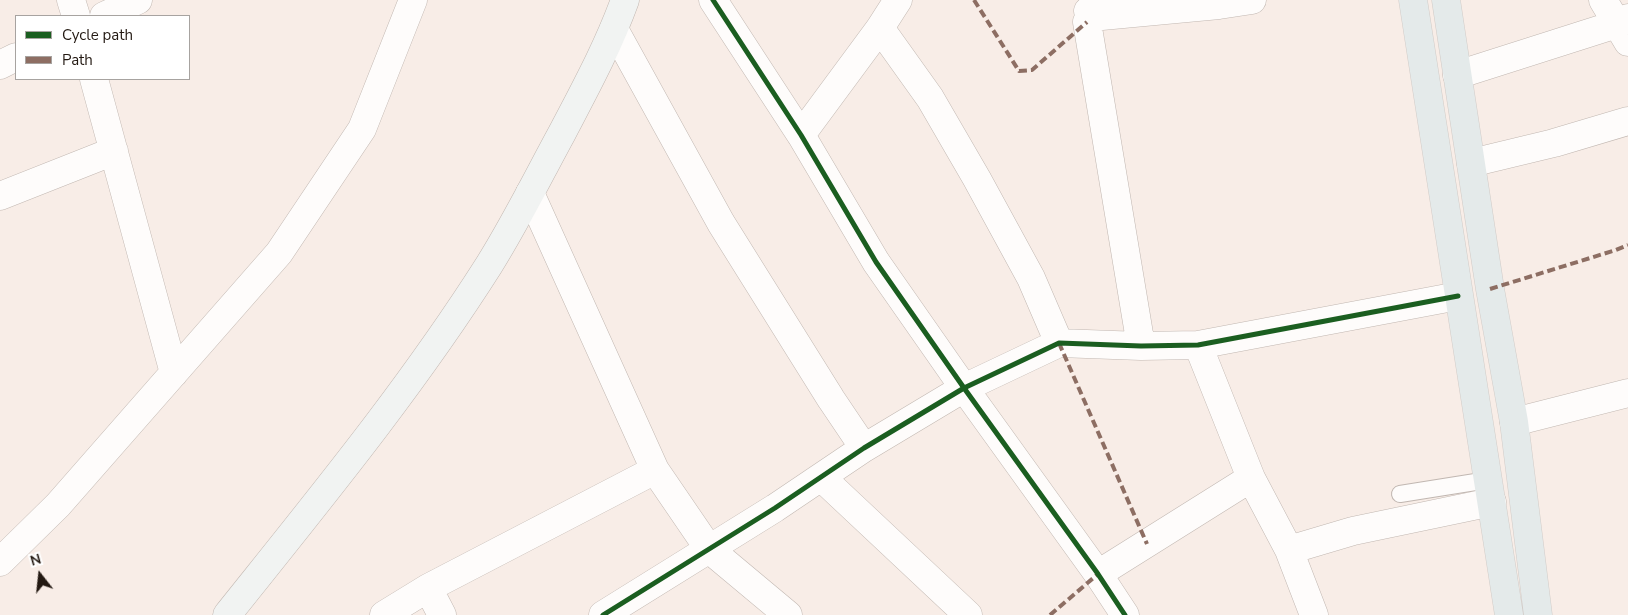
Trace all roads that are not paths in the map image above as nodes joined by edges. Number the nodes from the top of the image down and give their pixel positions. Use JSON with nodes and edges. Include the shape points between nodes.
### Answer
{"nodes":[{"id":1,"x":71,"y":0,"type":"edge"},
{"id":2,"x":138,"y":0,"type":"edge"},
{"id":3,"x":413,"y":0,"type":"edge"},
{"id":4,"x":625,"y":0,"type":"edge"},
{"id":5,"x":713,"y":0,"type":"edge"},
{"id":6,"x":1252,"y":0,"type":"edge"},
{"id":7,"x":1413,"y":0,"type":"edge"},
{"id":8,"x":1446,"y":0,"type":"edge"},
{"id":9,"x":1603,"y":0,"type":"edge"},
{"id":10,"x":1094,"y":6,"type":"edge"},
{"id":11,"x":890,"y":9,"type":"edge"},
{"id":12,"x":76,"y":15,"type":"edge"},
{"id":13,"x":106,"y":15,"type":"edge"},
{"id":14,"x":1624,"y":28,"type":"edge"},
{"id":15,"x":614,"y":29,"type":"junction"},
{"id":16,"x":15,"y":57,"type":"edge"},
{"id":17,"x":0,"y":64,"type":"edge"},
{"id":18,"x":1456,"y":76,"type":"junction"},
{"id":19,"x":94,"y":80,"type":"edge"},
{"id":20,"x":1628,"y":121,"type":"edge"},
{"id":21,"x":801,"y":135,"type":"junction"},
{"id":22,"x":114,"y":151,"type":"junction"},
{"id":23,"x":1471,"y":163,"type":"junction"},
{"id":24,"x":530,"y":193,"type":"junction"},
{"id":25,"x":0,"y":196,"type":"edge"},
{"id":26,"x":1458,"y":296,"type":"junction"},
{"id":27,"x":1059,"y":342,"type":"junction"},
{"id":28,"x":1198,"y":345,"type":"junction"},
{"id":29,"x":1141,"y":346,"type":"junction"},
{"id":30,"x":174,"y":373,"type":"junction"},
{"id":31,"x":964,"y":388,"type":"junction"},
{"id":32,"x":1628,"y":393,"type":"edge"},
{"id":33,"x":1514,"y":422,"type":"junction"},
{"id":34,"x":864,"y":448,"type":"junction"},
{"id":35,"x":655,"y":470,"type":"junction"},
{"id":36,"x":822,"y":478,"type":"junction"},
{"id":37,"x":1251,"y":478,"type":"junction"},
{"id":38,"x":1490,"y":491,"type":"junction"},
{"id":39,"x":1400,"y":494,"type":"dead end"},
{"id":40,"x":709,"y":549,"type":"junction"},
{"id":41,"x":1288,"y":550,"type":"junction"},
{"id":42,"x":0,"y":562,"type":"edge"},
{"id":43,"x":1098,"y":574,"type":"junction"},
{"id":44,"x":428,"y":588,"type":"junction"},
{"id":45,"x":228,"y":615,"type":"edge"},
{"id":46,"x":384,"y":615,"type":"edge"},
{"id":47,"x":442,"y":615,"type":"edge"},
{"id":48,"x":603,"y":615,"type":"edge"},
{"id":49,"x":788,"y":615,"type":"edge"},
{"id":50,"x":968,"y":615,"type":"edge"},
{"id":51,"x":1125,"y":615,"type":"edge"},
{"id":52,"x":1314,"y":615,"type":"edge"},
{"id":53,"x":1509,"y":615,"type":"edge"},
{"id":54,"x":1538,"y":615,"type":"edge"}],
"edges":[{"from":1,"to":12,"type":"street"},
{"from":2,"to":13,"type":"street"},
{"from":3,"to":30,"type":"street","via":[[362,129],[279,253]]},
{"from":4,"to":15,"type":"main road"},
{"from":5,"to":21,"type":"street"},
{"from":6,"to":10,"type":"street","via":[[1218,5]]},
{"from":7,"to":26,"type":"main road"},
{"from":8,"to":18,"type":"main road"},
{"from":9,"to":14,"type":"street"},
{"from":10,"to":29,"type":"street","via":[[1087,22]]},
{"from":11,"to":21,"type":"street"},
{"from":11,"to":27,"type":"street","via":[[930,98],[1031,278]]},
{"from":14,"to":18,"type":"street"},
{"from":15,"to":24,"type":"main road"},
{"from":15,"to":34,"type":"street","via":[[721,223]]},
{"from":16,"to":17,"type":"street"},
{"from":18,"to":23,"type":"main road"},
{"from":19,"to":22,"type":"street"},
{"from":20,"to":23,"type":"street"},
{"from":21,"to":31,"type":"street","via":[[876,262]]},
{"from":22,"to":25,"type":"street"},
{"from":22,"to":30,"type":"street"},
{"from":23,"to":33,"type":"main road"},
{"from":24,"to":35,"type":"street"},
{"from":24,"to":45,"type":"main road","via":[[490,264],[412,379]]},
{"from":26,"to":28,"type":"street"},
{"from":26,"to":38,"type":"main road"},
{"from":27,"to":29,"type":"street"},
{"from":27,"to":31,"type":"street"},
{"from":28,"to":29,"type":"street"},
{"from":28,"to":37,"type":"street"},
{"from":30,"to":42,"type":"street","via":[[58,505]]},
{"from":31,"to":34,"type":"street"},
{"from":31,"to":43,"type":"street"},
{"from":32,"to":33,"type":"street"},
{"from":33,"to":54,"type":"main road"},
{"from":34,"to":36,"type":"street"},
{"from":35,"to":40,"type":"street"},
{"from":35,"to":44,"type":"street"},
{"from":36,"to":40,"type":"street"},
{"from":36,"to":50,"type":"street"},
{"from":37,"to":41,"type":"street"},
{"from":37,"to":43,"type":"street"},
{"from":38,"to":39,"type":"lane"},
{"from":38,"to":41,"type":"street"},
{"from":38,"to":53,"type":"main road"},
{"from":40,"to":48,"type":"street"},
{"from":40,"to":49,"type":"street"},
{"from":41,"to":52,"type":"street"},
{"from":43,"to":51,"type":"street"},
{"from":44,"to":46,"type":"street"},
{"from":44,"to":47,"type":"street"}]}
